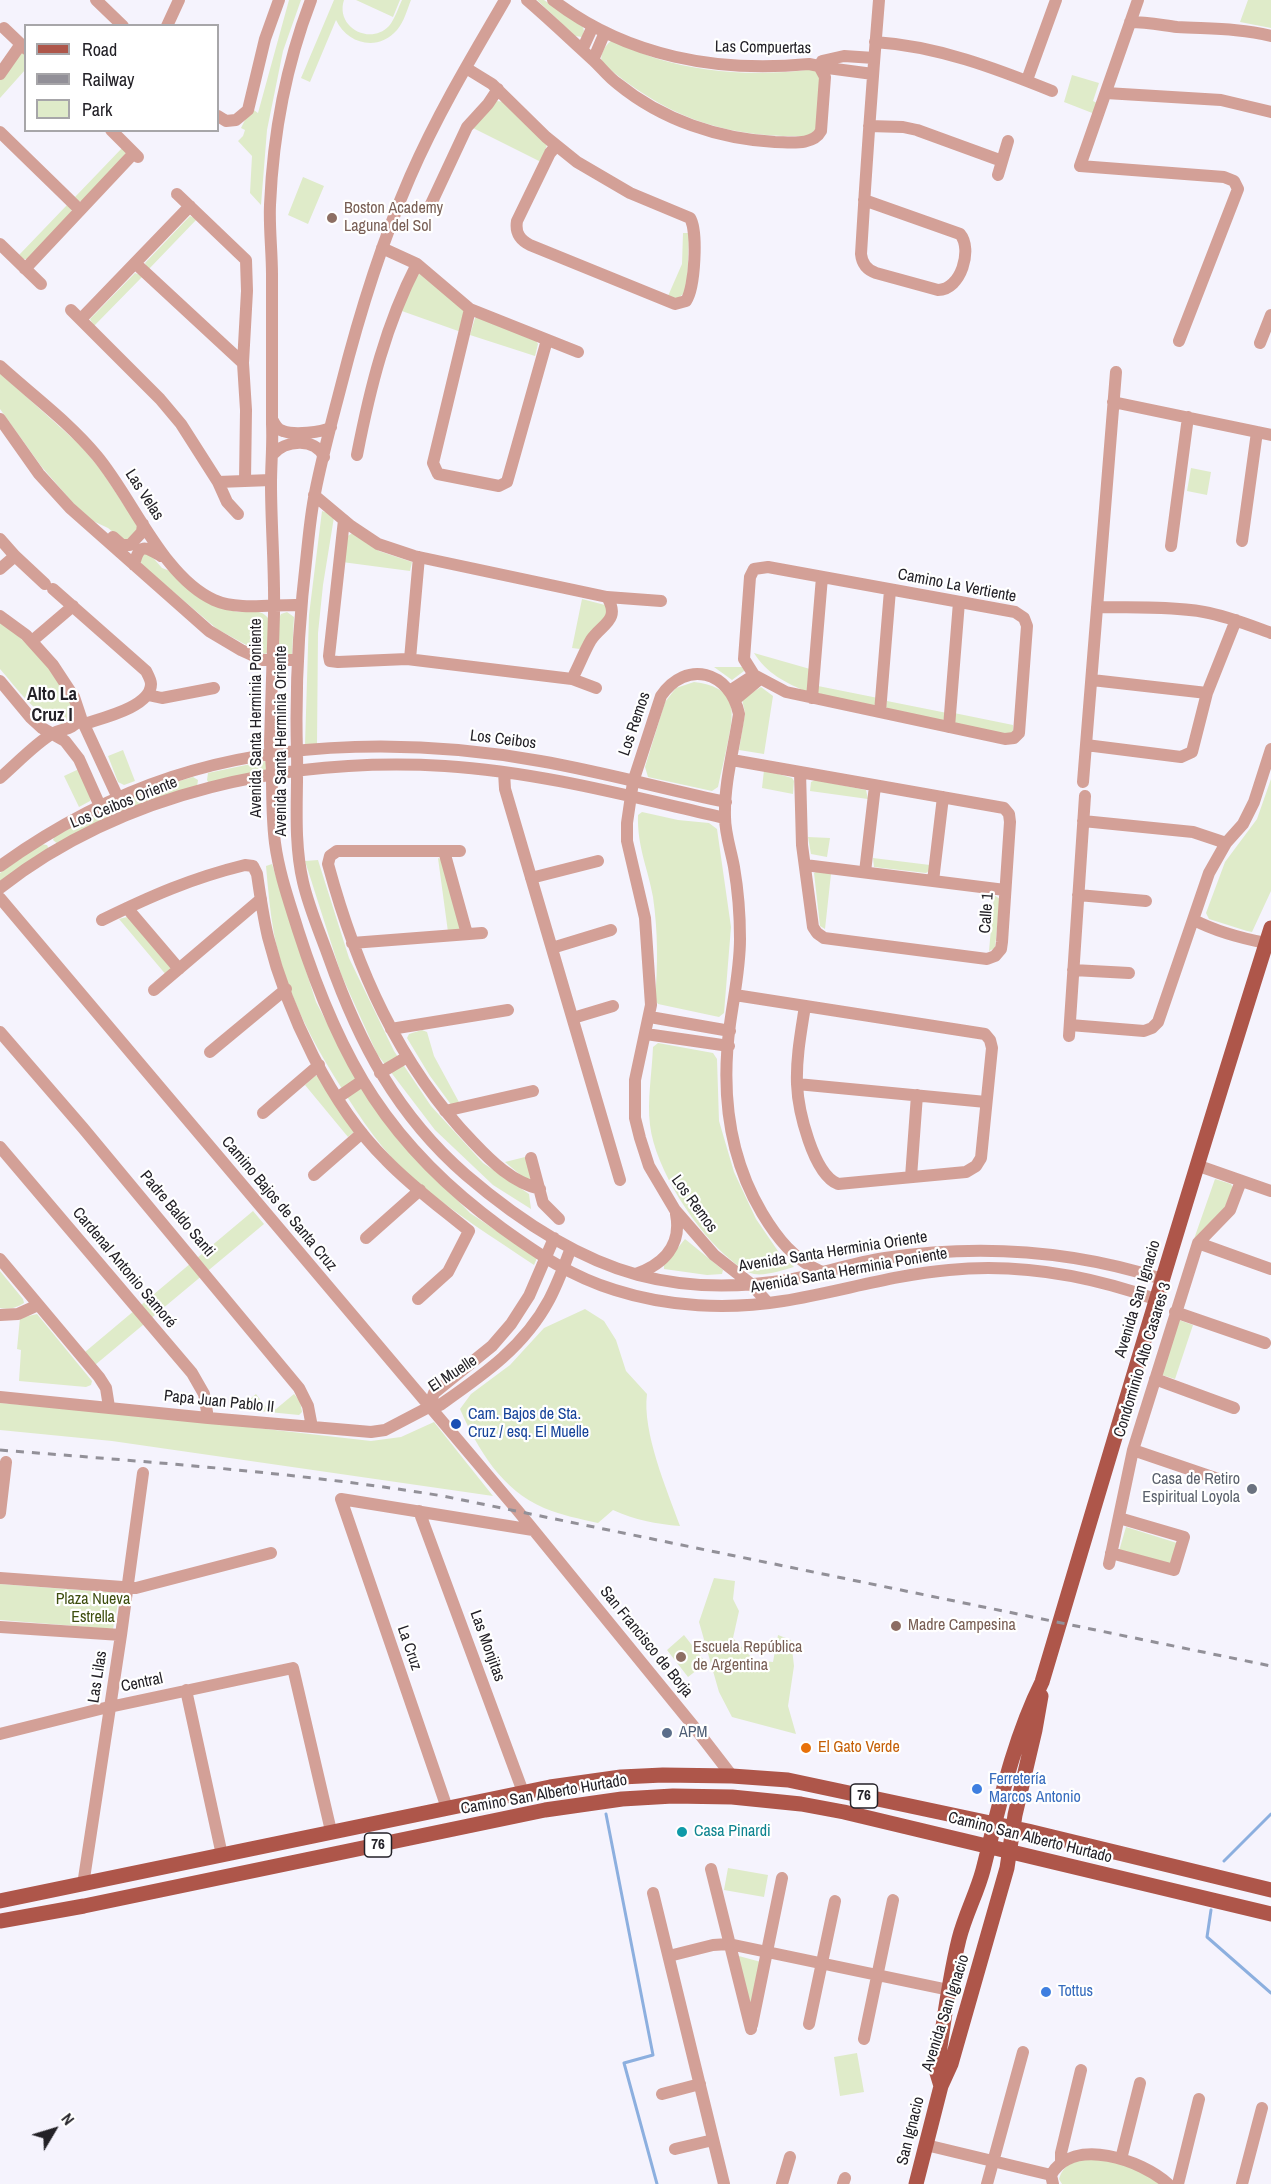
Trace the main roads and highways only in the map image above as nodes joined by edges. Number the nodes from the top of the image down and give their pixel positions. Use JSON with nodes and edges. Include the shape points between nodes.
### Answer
{"nodes":[{"id":1,"x":1271,"y":928,"type":"edge"},
{"id":2,"x":1042,"y":1682,"type":"junction"},
{"id":3,"x":995,"y":1825,"type":"junction"},
{"id":4,"x":1014,"y":1828,"type":"junction"},
{"id":5,"x":989,"y":1846,"type":"junction"},
{"id":6,"x":1010,"y":1852,"type":"junction"},
{"id":7,"x":1271,"y":1890,"type":"edge"},
{"id":8,"x":0,"y":1901,"type":"edge"},
{"id":9,"x":1271,"y":1914,"type":"edge"},
{"id":10,"x":0,"y":1921,"type":"edge"},
{"id":11,"x":940,"y":2086,"type":"junction"},
{"id":12,"x":916,"y":2184,"type":"edge"}],
"edges":[{"from":1,"to":2,"type":"main road","name":"Avenida San Ignacio","via":[[1155,1299]]},
{"from":2,"to":3,"type":"main road","name":"Avenida San Ignacio","via":[[1021,1736]]},
{"from":2,"to":4,"type":"main road","name":"Avenida San Ignacio","via":[[1039,1714]]},
{"from":3,"to":4,"type":"main road","name":"Camino San Alberto Hurtado","number":"76"},
{"from":3,"to":5,"type":"main road","name":"Avenida San Ignacio"},
{"from":3,"to":8,"type":"main road","name":"Camino San Alberto Hurtado","number":"76","via":[[788,1780],[686,1774],[621,1777],[524,1792]]},
{"from":4,"to":6,"type":"main road","name":"Avenida San Ignacio"},
{"from":4,"to":7,"type":"main road","name":"Camino San Alberto Hurtado","number":"76"},
{"from":5,"to":6,"type":"main road","name":"Camino San Alberto Hurtado","number":"76"},
{"from":5,"to":10,"type":"main road","name":"Camino San Alberto Hurtado","number":"76","via":[[801,1804],[732,1797],[648,1797],[545,1810]]},
{"from":5,"to":11,"type":"main road","name":"Avenida San Ignacio","via":[[959,1937],[937,2067]]},
{"from":6,"to":9,"type":"main road","name":"Camino San Alberto Hurtado","number":"76"},
{"from":6,"to":11,"type":"main road","name":"Avenida San Ignacio","via":[[951,2064]]},
{"from":11,"to":12,"type":"main road","name":"San Ignacio"}]}
